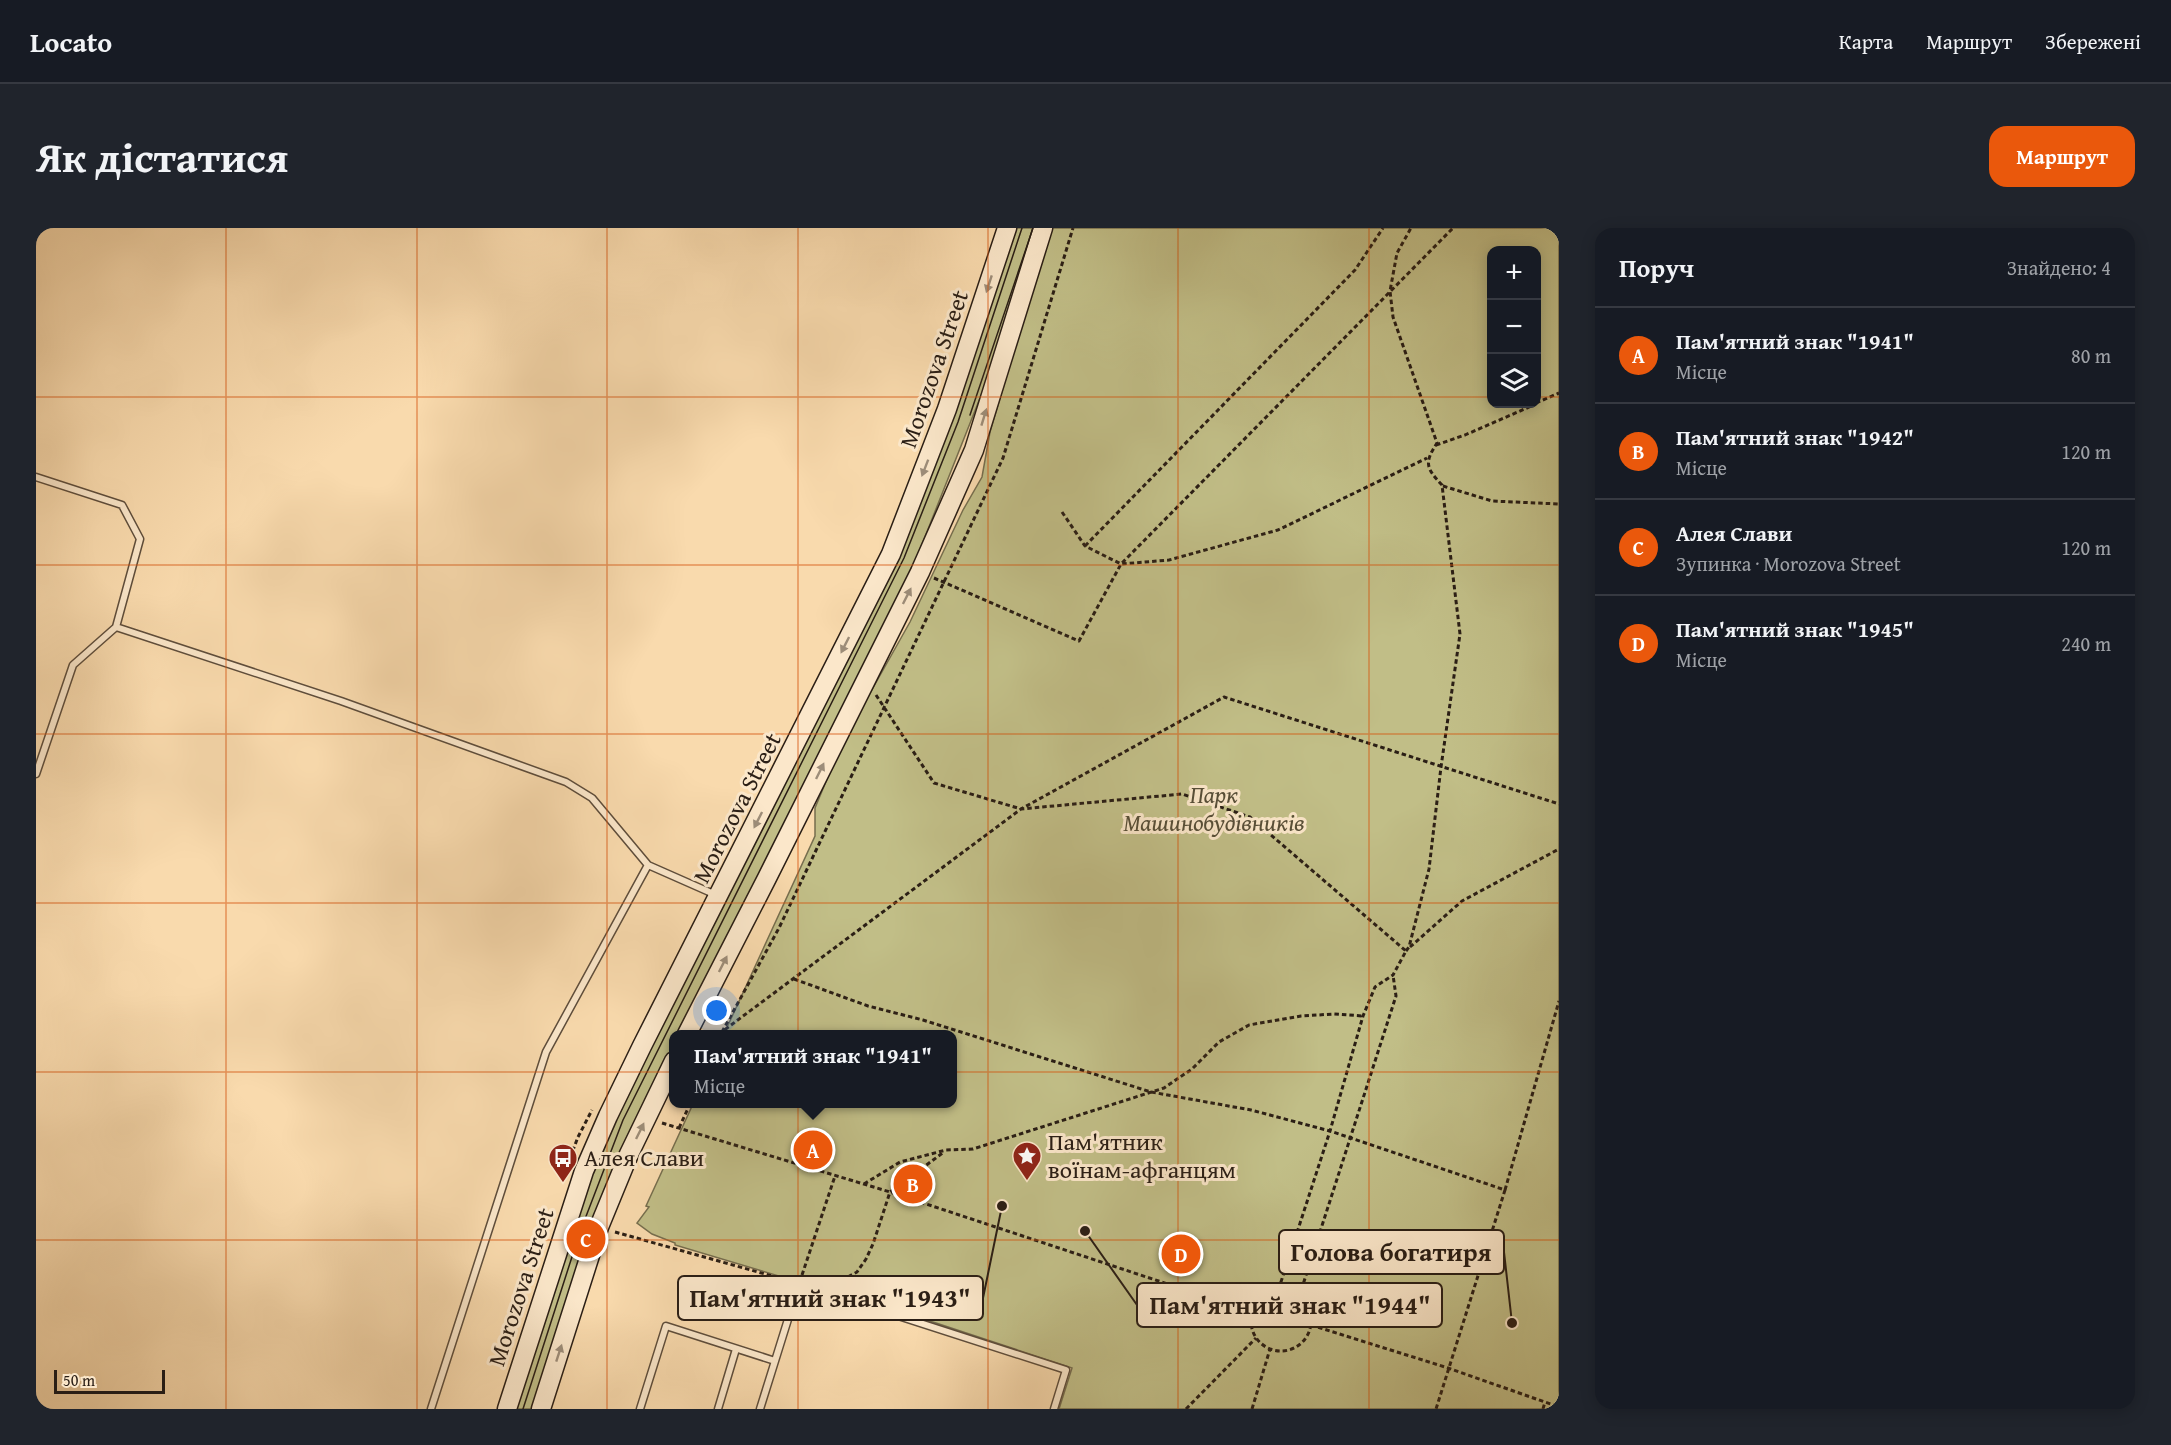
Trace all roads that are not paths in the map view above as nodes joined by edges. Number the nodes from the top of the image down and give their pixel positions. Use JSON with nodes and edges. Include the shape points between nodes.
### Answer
{"nodes":[{"id":1,"x":1007,"y":228,"type":"edge"},
{"id":2,"x":1043,"y":228,"type":"edge"},
{"id":3,"x":36,"y":477,"type":"edge"},
{"id":4,"x":116,"y":627,"type":"junction"},
{"id":5,"x":36,"y":774,"type":"edge"},
{"id":6,"x":648,"y":865,"type":"junction"},
{"id":7,"x":719,"y":897,"type":"junction"},
{"id":8,"x":690,"y":1030,"type":"edge"},
{"id":9,"x":669,"y":1071,"type":"edge"},
{"id":10,"x":736,"y":1349,"type":"junction"},
{"id":11,"x":775,"y":1361,"type":"junction"},
{"id":12,"x":431,"y":1409,"type":"edge"},
{"id":13,"x":507,"y":1409,"type":"edge"},
{"id":14,"x":541,"y":1409,"type":"edge"},
{"id":15,"x":640,"y":1409,"type":"edge"},
{"id":16,"x":718,"y":1409,"type":"edge"},
{"id":17,"x":760,"y":1409,"type":"edge"},
{"id":18,"x":1054,"y":1409,"type":"edge"}],
"edges":[{"from":1,"to":7,"type":"main road","name":"Morozova Street","one_way":true,"via":[[947,409],[891,554]]},
{"from":8,"to":2,"type":"main road","one_way":true,"via":[[920,572],[974,450]]},
{"from":3,"to":4,"type":"lane","via":[[122,505],[140,539]]},
{"from":4,"to":5,"type":"lane","via":[[73,665]]},
{"from":4,"to":6,"type":"lane","via":[[341,701],[566,782],[592,798]]},
{"from":6,"to":7,"type":"lane"},
{"from":6,"to":12,"type":"lane","via":[[546,1052]]},
{"from":7,"to":13,"type":"main road","name":"Morozova Street","via":[[584,1171]]},
{"from":14,"to":9,"type":"main road","one_way":true,"via":[[599,1227]]},
{"from":10,"to":11,"type":"lane"},
{"from":10,"to":15,"type":"lane","via":[[666,1326]]},
{"from":10,"to":16,"type":"lane"},
{"from":11,"to":17,"type":"lane"},
{"from":11,"to":18,"type":"lane","via":[[799,1284],[1066,1370]]}]}
